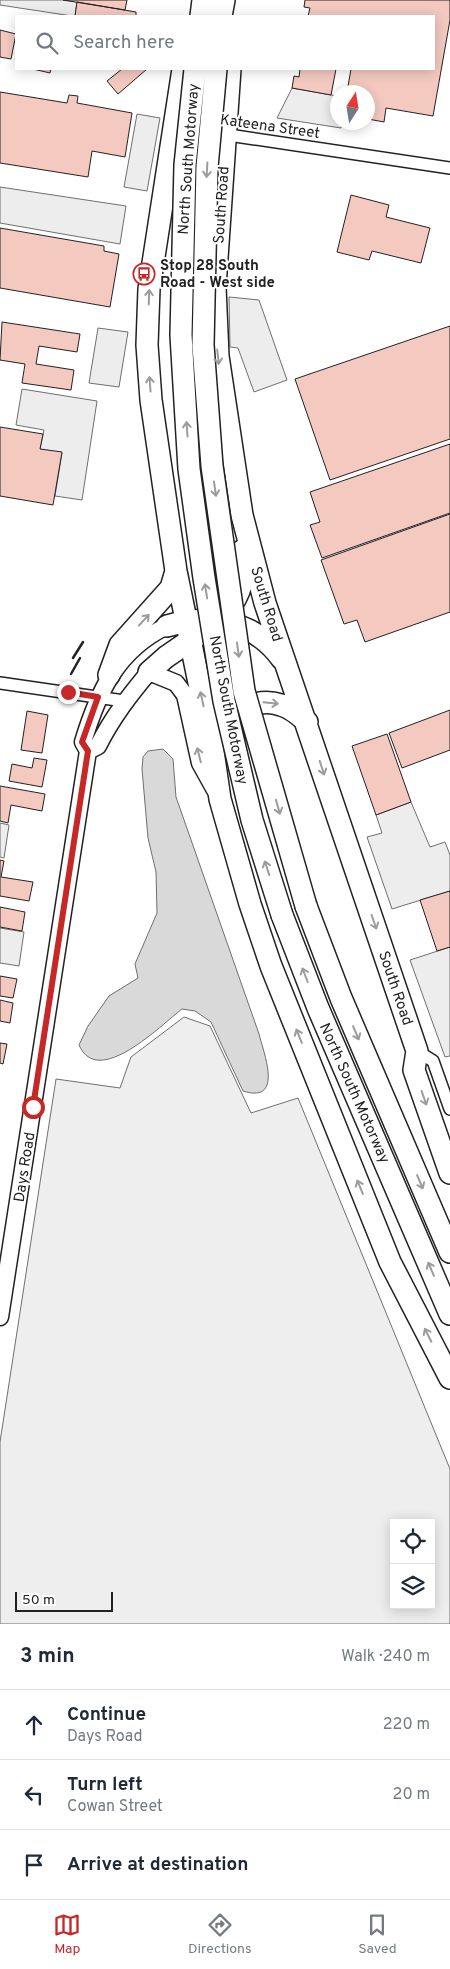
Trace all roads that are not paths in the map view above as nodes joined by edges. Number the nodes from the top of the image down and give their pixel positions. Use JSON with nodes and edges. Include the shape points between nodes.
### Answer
{"nodes":[{"id":1,"x":194,"y":0,"type":"edge"},
{"id":2,"x":203,"y":0,"type":"edge"},
{"id":3,"x":224,"y":0,"type":"edge"},
{"id":4,"x":237,"y":0,"type":"edge"},
{"id":5,"x":192,"y":15,"type":"edge"},
{"id":6,"x":201,"y":15,"type":"edge"},
{"id":7,"x":221,"y":15,"type":"edge"},
{"id":8,"x":235,"y":15,"type":"edge"},
{"id":9,"x":183,"y":70,"type":"edge"},
{"id":10,"x":194,"y":70,"type":"edge"},
{"id":11,"x":216,"y":70,"type":"edge"},
{"id":12,"x":230,"y":70,"type":"edge"},
{"id":13,"x":174,"y":127,"type":"junction"},
{"id":14,"x":226,"y":134,"type":"junction"},
{"id":15,"x":450,"y":168,"type":"edge"},
{"id":16,"x":237,"y":486,"type":"junction"},
{"id":17,"x":164,"y":493,"type":"junction"},
{"id":18,"x":242,"y":515,"type":"junction"},
{"id":19,"x":176,"y":571,"type":"junction"},
{"id":20,"x":219,"y":621,"type":"junction"},
{"id":21,"x":181,"y":629,"type":"junction"},
{"id":22,"x":149,"y":672,"type":"junction"},
{"id":23,"x":109,"y":675,"type":"junction"},
{"id":24,"x":0,"y":683,"type":"edge"},
{"id":25,"x":98,"y":697,"type":"junction"},
{"id":26,"x":124,"y":701,"type":"junction"},
{"id":27,"x":307,"y":722,"type":"junction"},
{"id":28,"x":88,"y":751,"type":"junction"},
{"id":29,"x":213,"y":751,"type":"junction"},
{"id":30,"x":220,"y":799,"type":"junction"},
{"id":31,"x":417,"y":1051,"type":"junction"},
{"id":32,"x":450,"y":1109,"type":"edge"},
{"id":33,"x":450,"y":1173,"type":"edge"},
{"id":34,"x":450,"y":1252,"type":"edge"},
{"id":35,"x":3,"y":1275,"type":"edge"},
{"id":36,"x":450,"y":1314,"type":"edge"},
{"id":37,"x":0,"y":1317,"type":"edge"},
{"id":38,"x":450,"y":1378,"type":"edge"}],
"edges":[{"from":1,"to":5,"type":"highway"},
{"from":2,"to":6,"type":"highway"},
{"from":3,"to":7,"type":"highway"},
{"from":4,"to":8,"type":"highway"},
{"from":9,"to":13,"type":"highway"},
{"from":36,"to":10,"type":"highway","name":"North South Motorway","one_way":true,"bridge":true,"via":[[318,1008],[282,915],[252,820],[224,701],[189,469],[181,335],[185,165]]},
{"from":11,"to":34,"type":"highway","name":"North South Motorway","one_way":true,"bridge":true,"via":[[207,167],[202,345],[212,466],[244,691],[306,906],[341,998]]},
{"from":12,"to":14,"type":"highway","name":"South Road"},
{"from":13,"to":14,"type":"street","name":"Kateena Street"},
{"from":17,"to":13,"type":"highway","one_way":true,"via":[[151,400],[149,289]]},
{"from":14,"to":15,"type":"street","name":"Kateena Street"},
{"from":14,"to":16,"type":"highway","name":"South Road","one_way":true,"via":[[215,287],[218,356]]},
{"from":16,"to":17,"type":"highway","via":[[230,507],[210,522],[186,521],[168,505]]},
{"from":16,"to":18,"type":"highway","name":"South Road"},
{"from":17,"to":19,"type":"highway"},
{"from":18,"to":20,"type":"highway","via":[[242,587],[237,599]]},
{"from":18,"to":27,"type":"highway","name":"South Road","via":[[265,603]]},
{"from":19,"to":21,"type":"highway"},
{"from":23,"to":19,"type":"highway","one_way":true,"via":[[120,645],[167,593]]},
{"from":20,"to":21,"type":"highway"},
{"from":20,"to":27,"type":"highway","via":[[242,626],[263,639],[278,654],[286,666]]},
{"from":21,"to":22,"type":"highway"},
{"from":21,"to":23,"type":"street","name":"Days Road","via":[[142,642]]},
{"from":29,"to":21,"type":"highway","one_way":true},
{"from":22,"to":26,"type":"street"},
{"from":30,"to":22,"type":"street","one_way":true,"via":[[200,763],[185,695],[176,683]]},
{"from":23,"to":25,"type":"street","name":"Days Road"},
{"from":24,"to":25,"type":"street"},
{"from":25,"to":26,"type":"street"},
{"from":25,"to":28,"type":"street","name":"Days Road","via":[[82,742]]},
{"from":26,"to":28,"type":"street","via":[[98,746]]},
{"from":29,"to":27,"type":"highway","one_way":true,"via":[[220,731],[231,716],[262,702],[280,704]]},
{"from":27,"to":31,"type":"highway","name":"South Road","one_way":true},
{"from":28,"to":35,"type":"street","name":"Days Road"},
{"from":29,"to":30,"type":"highway"},
{"from":38,"to":30,"type":"highway","one_way":true,"via":[[390,1262],[271,966]]},
{"from":31,"to":32,"type":"street","via":[[433,1061]]},
{"from":31,"to":33,"type":"highway","one_way":true,"via":[[414,1070]]},
{"from":35,"to":37,"type":"street","name":"Days Road"}]}
